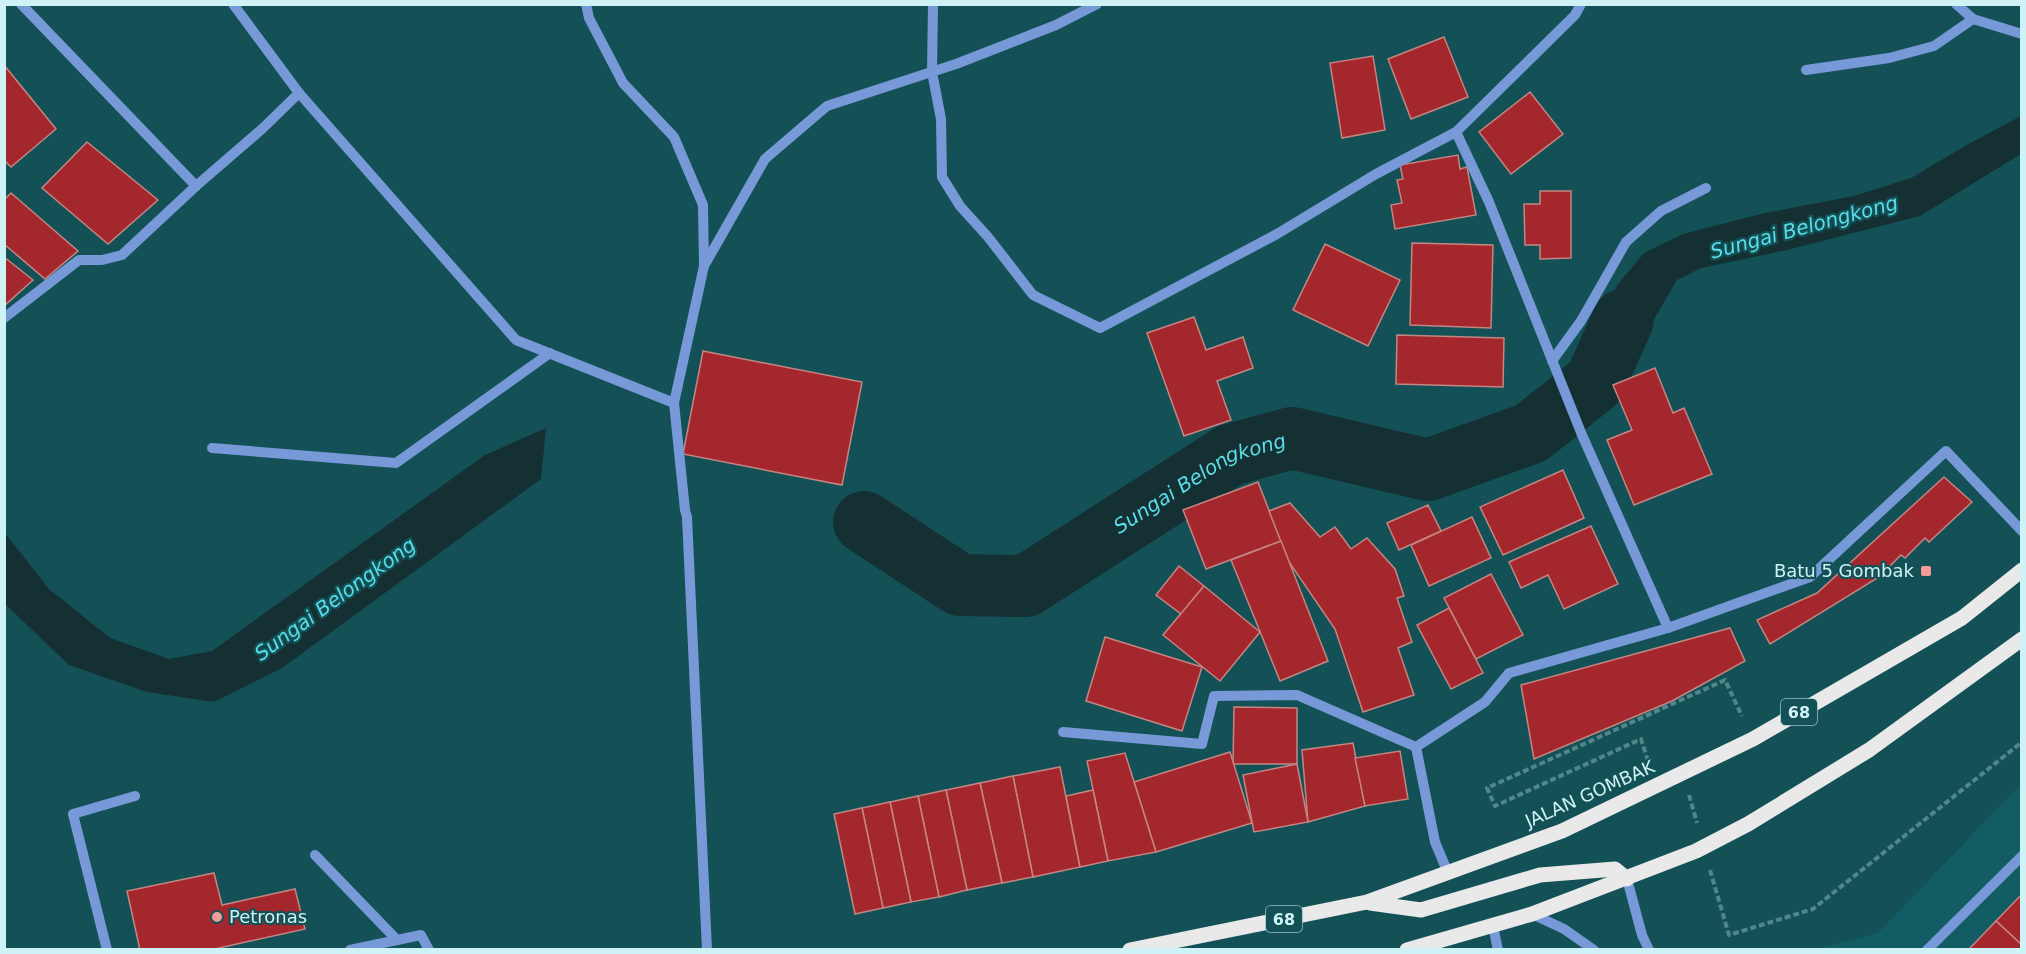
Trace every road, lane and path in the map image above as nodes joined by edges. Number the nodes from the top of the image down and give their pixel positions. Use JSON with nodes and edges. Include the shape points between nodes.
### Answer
{"nodes":[{"id":1,"x":21,"y":4,"type":"edge"},
{"id":2,"x":233,"y":4,"type":"edge"},
{"id":3,"x":585,"y":4,"type":"edge"},
{"id":4,"x":933,"y":4,"type":"edge"},
{"id":5,"x":1097,"y":4,"type":"edge"},
{"id":6,"x":1581,"y":4,"type":"edge"},
{"id":7,"x":1956,"y":4,"type":"edge"},
{"id":8,"x":1973,"y":19,"type":"junction"},
{"id":9,"x":2022,"y":34,"type":"edge"},
{"id":10,"x":1806,"y":70,"type":"dead end"},
{"id":11,"x":932,"y":72,"type":"junction"},
{"id":12,"x":299,"y":93,"type":"junction"},
{"id":13,"x":1456,"y":132,"type":"junction"},
{"id":14,"x":196,"y":186,"type":"junction"},
{"id":15,"x":1706,"y":188,"type":"dead end"},
{"id":16,"x":704,"y":267,"type":"junction"},
{"id":17,"x":4,"y":318,"type":"edge"},
{"id":18,"x":550,"y":354,"type":"junction"},
{"id":19,"x":1552,"y":361,"type":"junction"},
{"id":20,"x":674,"y":403,"type":"junction"},
{"id":21,"x":213,"y":448,"type":"dead end"},
{"id":22,"x":2022,"y":531,"type":"edge"},
{"id":23,"x":2022,"y":570,"type":"edge"},
{"id":24,"x":1668,"y":628,"type":"junction"},
{"id":25,"x":2022,"y":639,"type":"edge"},
{"id":26,"x":1063,"y":732,"type":"dead end"},
{"id":27,"x":1753,"y":739,"type":"junction"},
{"id":28,"x":2022,"y":742,"type":"edge"},
{"id":29,"x":1416,"y":747,"type":"junction"},
{"id":30,"x":1651,"y":771,"type":"dead end"},
{"id":31,"x":1688,"y":790,"type":"dead end"},
{"id":32,"x":135,"y":796,"type":"dead end"},
{"id":33,"x":1697,"y":824,"type":"dead end"},
{"id":34,"x":315,"y":855,"type":"dead end"},
{"id":35,"x":2022,"y":856,"type":"edge"},
{"id":36,"x":1710,"y":868,"type":"dead end"},
{"id":37,"x":1448,"y":873,"type":"junction"},
{"id":38,"x":1627,"y":879,"type":"junction"},
{"id":39,"x":1367,"y":902,"type":"junction"},
{"id":40,"x":1532,"y":914,"type":"junction"},
{"id":41,"x":1493,"y":926,"type":"junction"},
{"id":42,"x":397,"y":940,"type":"junction"},
{"id":43,"x":108,"y":950,"type":"edge"},
{"id":44,"x":350,"y":950,"type":"edge"},
{"id":45,"x":429,"y":950,"type":"edge"},
{"id":46,"x":707,"y":950,"type":"edge"},
{"id":47,"x":1130,"y":950,"type":"edge"},
{"id":48,"x":1407,"y":950,"type":"edge"},
{"id":49,"x":1498,"y":950,"type":"edge"},
{"id":50,"x":1594,"y":950,"type":"edge"},
{"id":51,"x":1648,"y":950,"type":"edge"},
{"id":52,"x":1927,"y":950,"type":"edge"}],
"edges":[{"from":1,"to":14,"type":"street"},
{"from":2,"to":12,"type":"street"},
{"from":3,"to":16,"type":"street","via":[[623,83],[674,137],[703,205]]},
{"from":4,"to":11,"type":"street"},
{"from":5,"to":11,"type":"street","via":[[1056,25]]},
{"from":6,"to":13,"type":"street","via":[[1567,23]]},
{"from":7,"to":8,"type":"street"},
{"from":8,"to":9,"type":"street"},
{"from":8,"to":10,"type":"street","via":[[1934,46],[1889,58]]},
{"from":11,"to":13,"type":"street","via":[[941,119],[942,177],[960,206],[1033,295],[1100,328],[1277,234],[1376,174]]},
{"from":11,"to":16,"type":"street","via":[[827,106],[818,113],[765,159]]},
{"from":12,"to":14,"type":"street"},
{"from":12,"to":18,"type":"street","via":[[516,340]]},
{"from":13,"to":19,"type":"street","via":[[1489,202]]},
{"from":14,"to":17,"type":"street","via":[[122,255],[80,260]]},
{"from":15,"to":19,"type":"street","via":[[1661,211],[1626,242],[1581,321]]},
{"from":16,"to":20,"type":"street"},
{"from":18,"to":20,"type":"street"},
{"from":18,"to":21,"type":"street","via":[[396,463]]},
{"from":19,"to":24,"type":"street"},
{"from":20,"to":46,"type":"street","via":[[687,517]]},
{"from":22,"to":24,"type":"street","via":[[1946,451],[1810,577]]},
{"from":23,"to":27,"type":"main road","name":"JALAN GOMBAK","number":"68","via":[[1962,618]]},
{"from":24,"to":29,"type":"street","via":[[1509,673],[1485,702]]},
{"from":25,"to":38,"type":"main road","via":[[1869,750],[1758,818],[1696,851]]},
{"from":26,"to":29,"type":"street","via":[[1202,744],[1214,696],[1297,695]]},
{"from":27,"to":30,"type":"path","via":[[1725,680],[1487,788],[1495,806],[1641,739]]},
{"from":27,"to":37,"type":"main road","name":"JALAN GOMBAK","number":"68","via":[[1562,831]]},
{"from":28,"to":36,"type":"path","via":[[1813,909],[1729,936]]},
{"from":29,"to":37,"type":"street","via":[[1435,842]]},
{"from":31,"to":33,"type":"path"},
{"from":32,"to":43,"type":"street","via":[[73,814]]},
{"from":34,"to":42,"type":"street"},
{"from":35,"to":52,"type":"street"},
{"from":37,"to":39,"type":"main road","name":"JALAN GOMBAK","number":"68"},
{"from":38,"to":39,"type":"main road","via":[[1616,869],[1540,875],[1421,910]]},
{"from":38,"to":40,"type":"main road"},
{"from":38,"to":51,"type":"street"},
{"from":39,"to":47,"type":"main road","name":"JALAN GOMBAK","number":"68"},
{"from":40,"to":41,"type":"main road"},
{"from":40,"to":50,"type":"street","via":[[1564,929]]},
{"from":41,"to":48,"type":"main road"},
{"from":41,"to":49,"type":"street"},
{"from":42,"to":44,"type":"street"},
{"from":42,"to":45,"type":"street","via":[[421,936]]}]}
